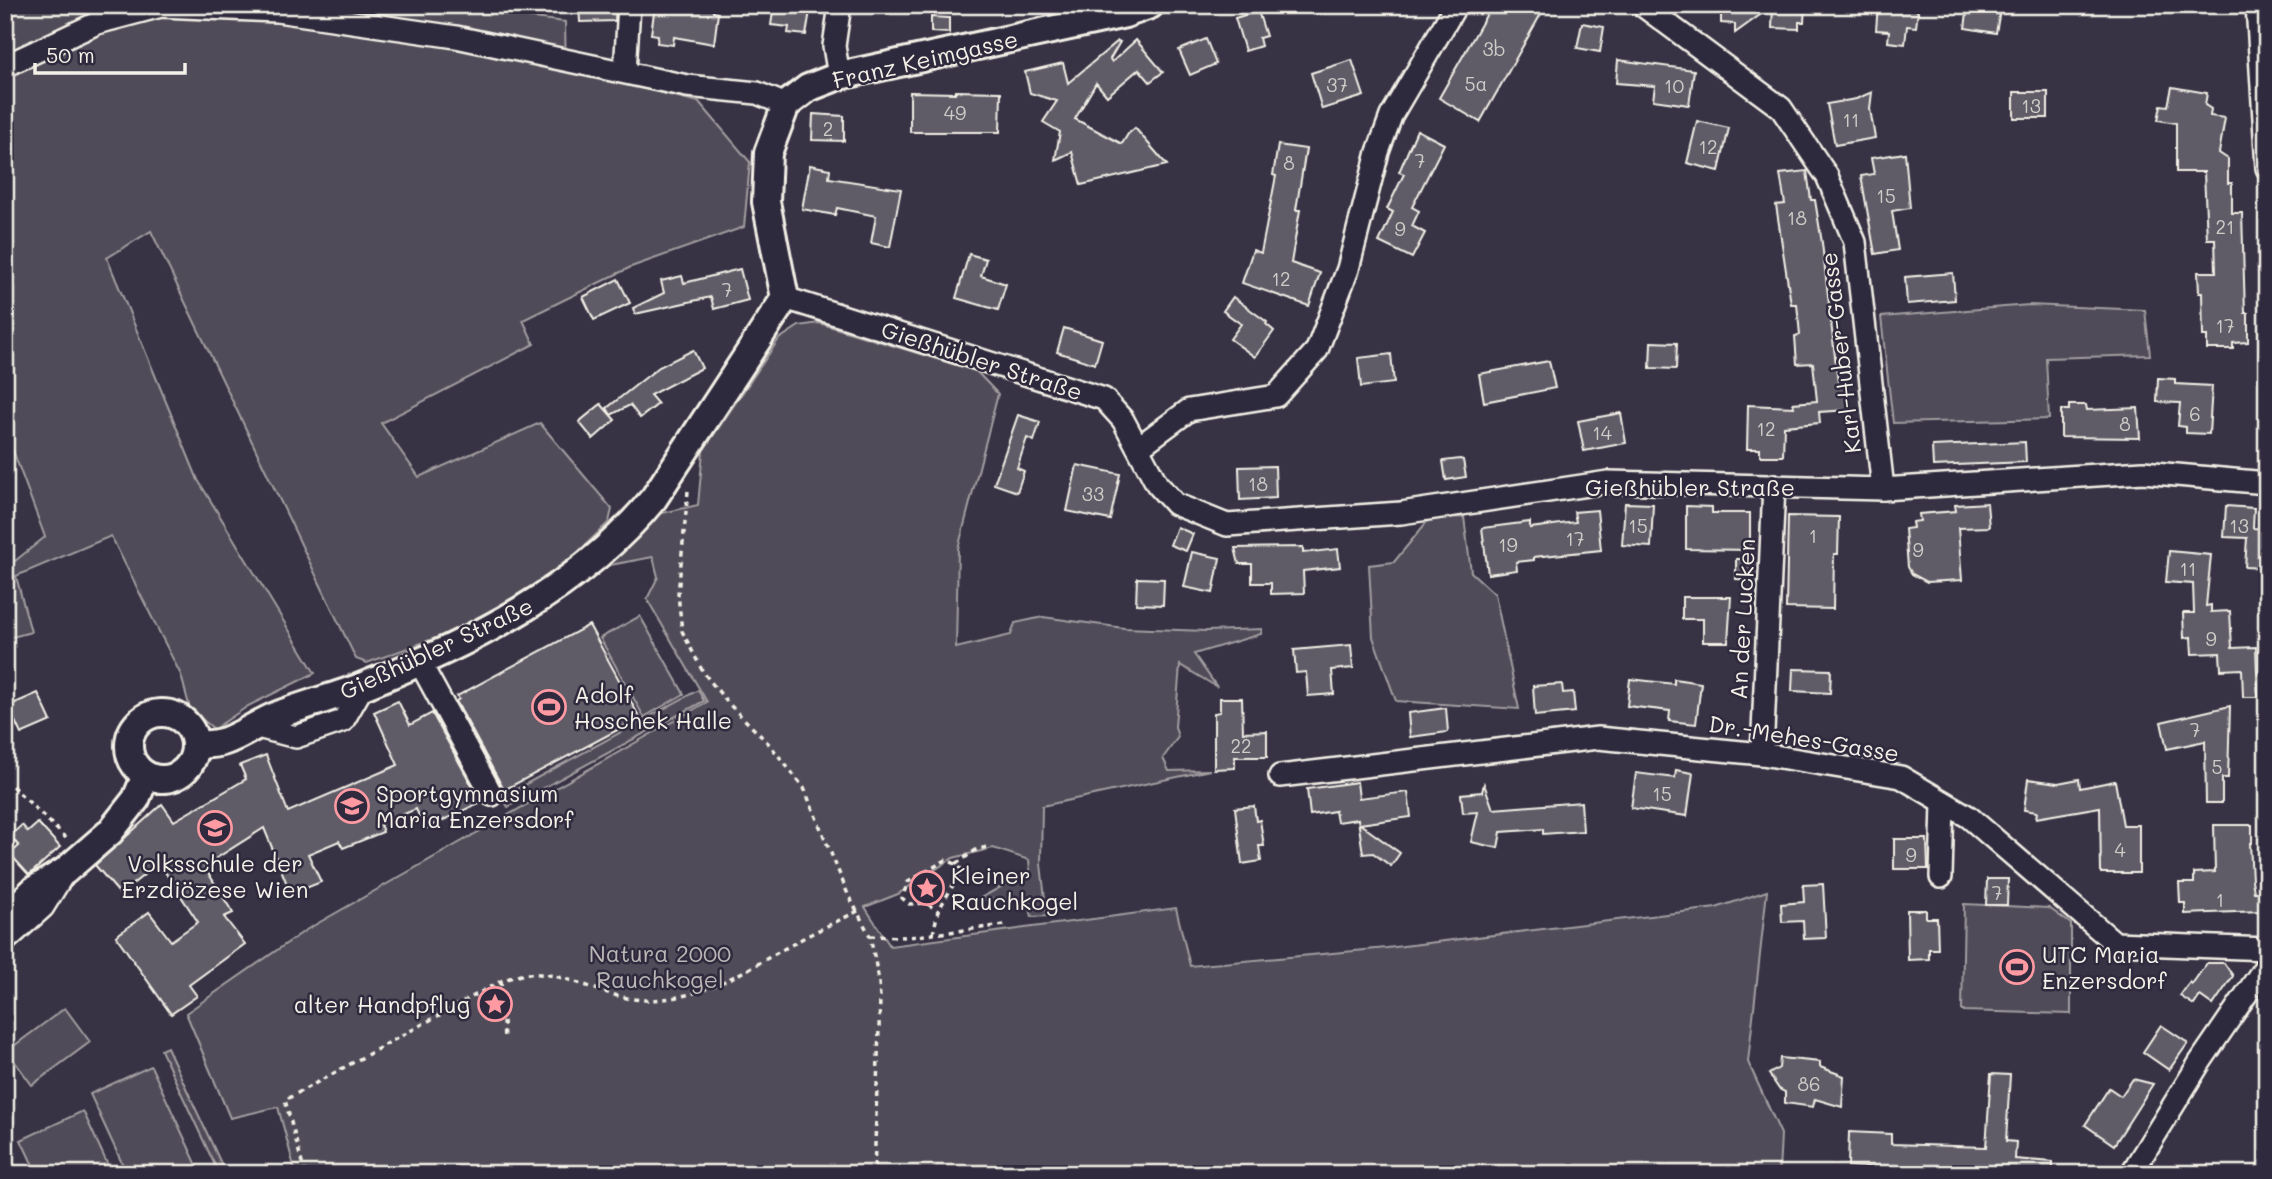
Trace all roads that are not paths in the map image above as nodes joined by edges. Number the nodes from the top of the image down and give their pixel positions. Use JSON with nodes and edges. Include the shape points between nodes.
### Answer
{"nodes":[{"id":1,"x":629,"y":5,"type":"edge"},
{"id":2,"x":840,"y":5,"type":"edge"},
{"id":3,"x":1150,"y":5,"type":"edge"},
{"id":4,"x":1456,"y":5,"type":"edge"},
{"id":5,"x":1642,"y":5,"type":"edge"},
{"id":6,"x":2257,"y":5,"type":"edge"},
{"id":7,"x":1125,"y":10,"type":"edge"},
{"id":8,"x":5,"y":66,"type":"edge"},
{"id":9,"x":625,"y":72,"type":"junction"},
{"id":10,"x":839,"y":76,"type":"junction"},
{"id":11,"x":786,"y":105,"type":"junction"},
{"id":12,"x":2267,"y":167,"type":"edge"},
{"id":13,"x":785,"y":298,"type":"junction"},
{"id":14,"x":1139,"y":447,"type":"junction"},
{"id":15,"x":2267,"y":483,"type":"edge"},
{"id":16,"x":1774,"y":485,"type":"junction"},
{"id":17,"x":1883,"y":489,"type":"junction"},
{"id":18,"x":419,"y":662,"type":"junction"},
{"id":19,"x":195,"y":743,"type":"junction"},
{"id":20,"x":1762,"y":754,"type":"junction"},
{"id":21,"x":146,"y":775,"type":"junction"},
{"id":22,"x":1280,"y":776,"type":"dead end"},
{"id":23,"x":492,"y":795,"type":"dead end"},
{"id":24,"x":1943,"y":802,"type":"junction"},
{"id":25,"x":74,"y":863,"type":"junction"},
{"id":26,"x":1941,"y":877,"type":"dead end"},
{"id":27,"x":5,"y":918,"type":"edge"},
{"id":28,"x":5,"y":941,"type":"edge"},
{"id":29,"x":2267,"y":949,"type":"edge"},
{"id":30,"x":2267,"y":964,"type":"edge"},
{"id":31,"x":2131,"y":1174,"type":"edge"}],
"edges":[{"from":1,"to":9,"type":"street"},
{"from":2,"to":10,"type":"street","via":[[834,46]]},
{"from":3,"to":7,"type":"main road","name":"Franz Keimgasse"},
{"from":4,"to":14,"type":"street","via":[[1391,116],[1348,269],[1317,350],[1276,396],[1189,410]]},
{"from":5,"to":17,"type":"street","name":"Karl-Huber-Gasse","via":[[1781,108],[1826,176],[1855,242]]},
{"from":6,"to":12,"type":"street"},
{"from":7,"to":10,"type":"main road","name":"Franz Keimgasse"},
{"from":8,"to":9,"type":"street","via":[[97,23],[161,6],[277,11],[456,37]]},
{"from":9,"to":11,"type":"street","via":[[687,86],[757,93]]},
{"from":10,"to":11,"type":"main road","name":"Franz Keimgasse"},
{"from":11,"to":13,"type":"main road","via":[[768,153],[766,202]]},
{"from":13,"to":14,"type":"street","name":"Gießhübler Straße","via":[[1104,399]]},
{"from":13,"to":18,"type":"main road","name":"Gießhübler Straße","via":[[634,523],[545,597]]},
{"from":14,"to":16,"type":"street","name":"Gießhübler Straße","via":[[1157,484],[1175,504],[1227,524],[1401,513],[1608,482]]},
{"from":15,"to":17,"type":"street","name":"Gießhübler Straße","via":[[2143,472]]},
{"from":16,"to":17,"type":"street","name":"Gießhübler Straße"},
{"from":16,"to":20,"type":"street","name":"An der Lucken"},
{"from":18,"to":19,"type":"main road","name":"Gießhübler Straße","via":[[276,716],[220,744]]},
{"from":18,"to":23,"type":"street"},
{"from":19,"to":21,"type":"main road","via":[[193,756],[179,774],[168,778]]},
{"from":19,"to":21,"type":"main road","via":[[186,724],[176,716],[157,713],[144,718],[129,744],[136,767]]},
{"from":20,"to":22,"type":"street","name":"Dr.-Mehes-Gasse","via":[[1598,738]]},
{"from":20,"to":24,"type":"street","name":"Dr.-Mehes-Gasse","via":[[1901,777]]},
{"from":21,"to":25,"type":"main road","via":[[135,799],[110,832]]},
{"from":24,"to":26,"type":"street"},
{"from":24,"to":29,"type":"street","name":"Dr.-Mehes-Gasse","via":[[1969,817],[2115,943]]},
{"from":25,"to":27,"type":"main road","via":[[34,890]]},
{"from":25,"to":28,"type":"street","via":[[43,907]]},
{"from":30,"to":31,"type":"street"}]}
